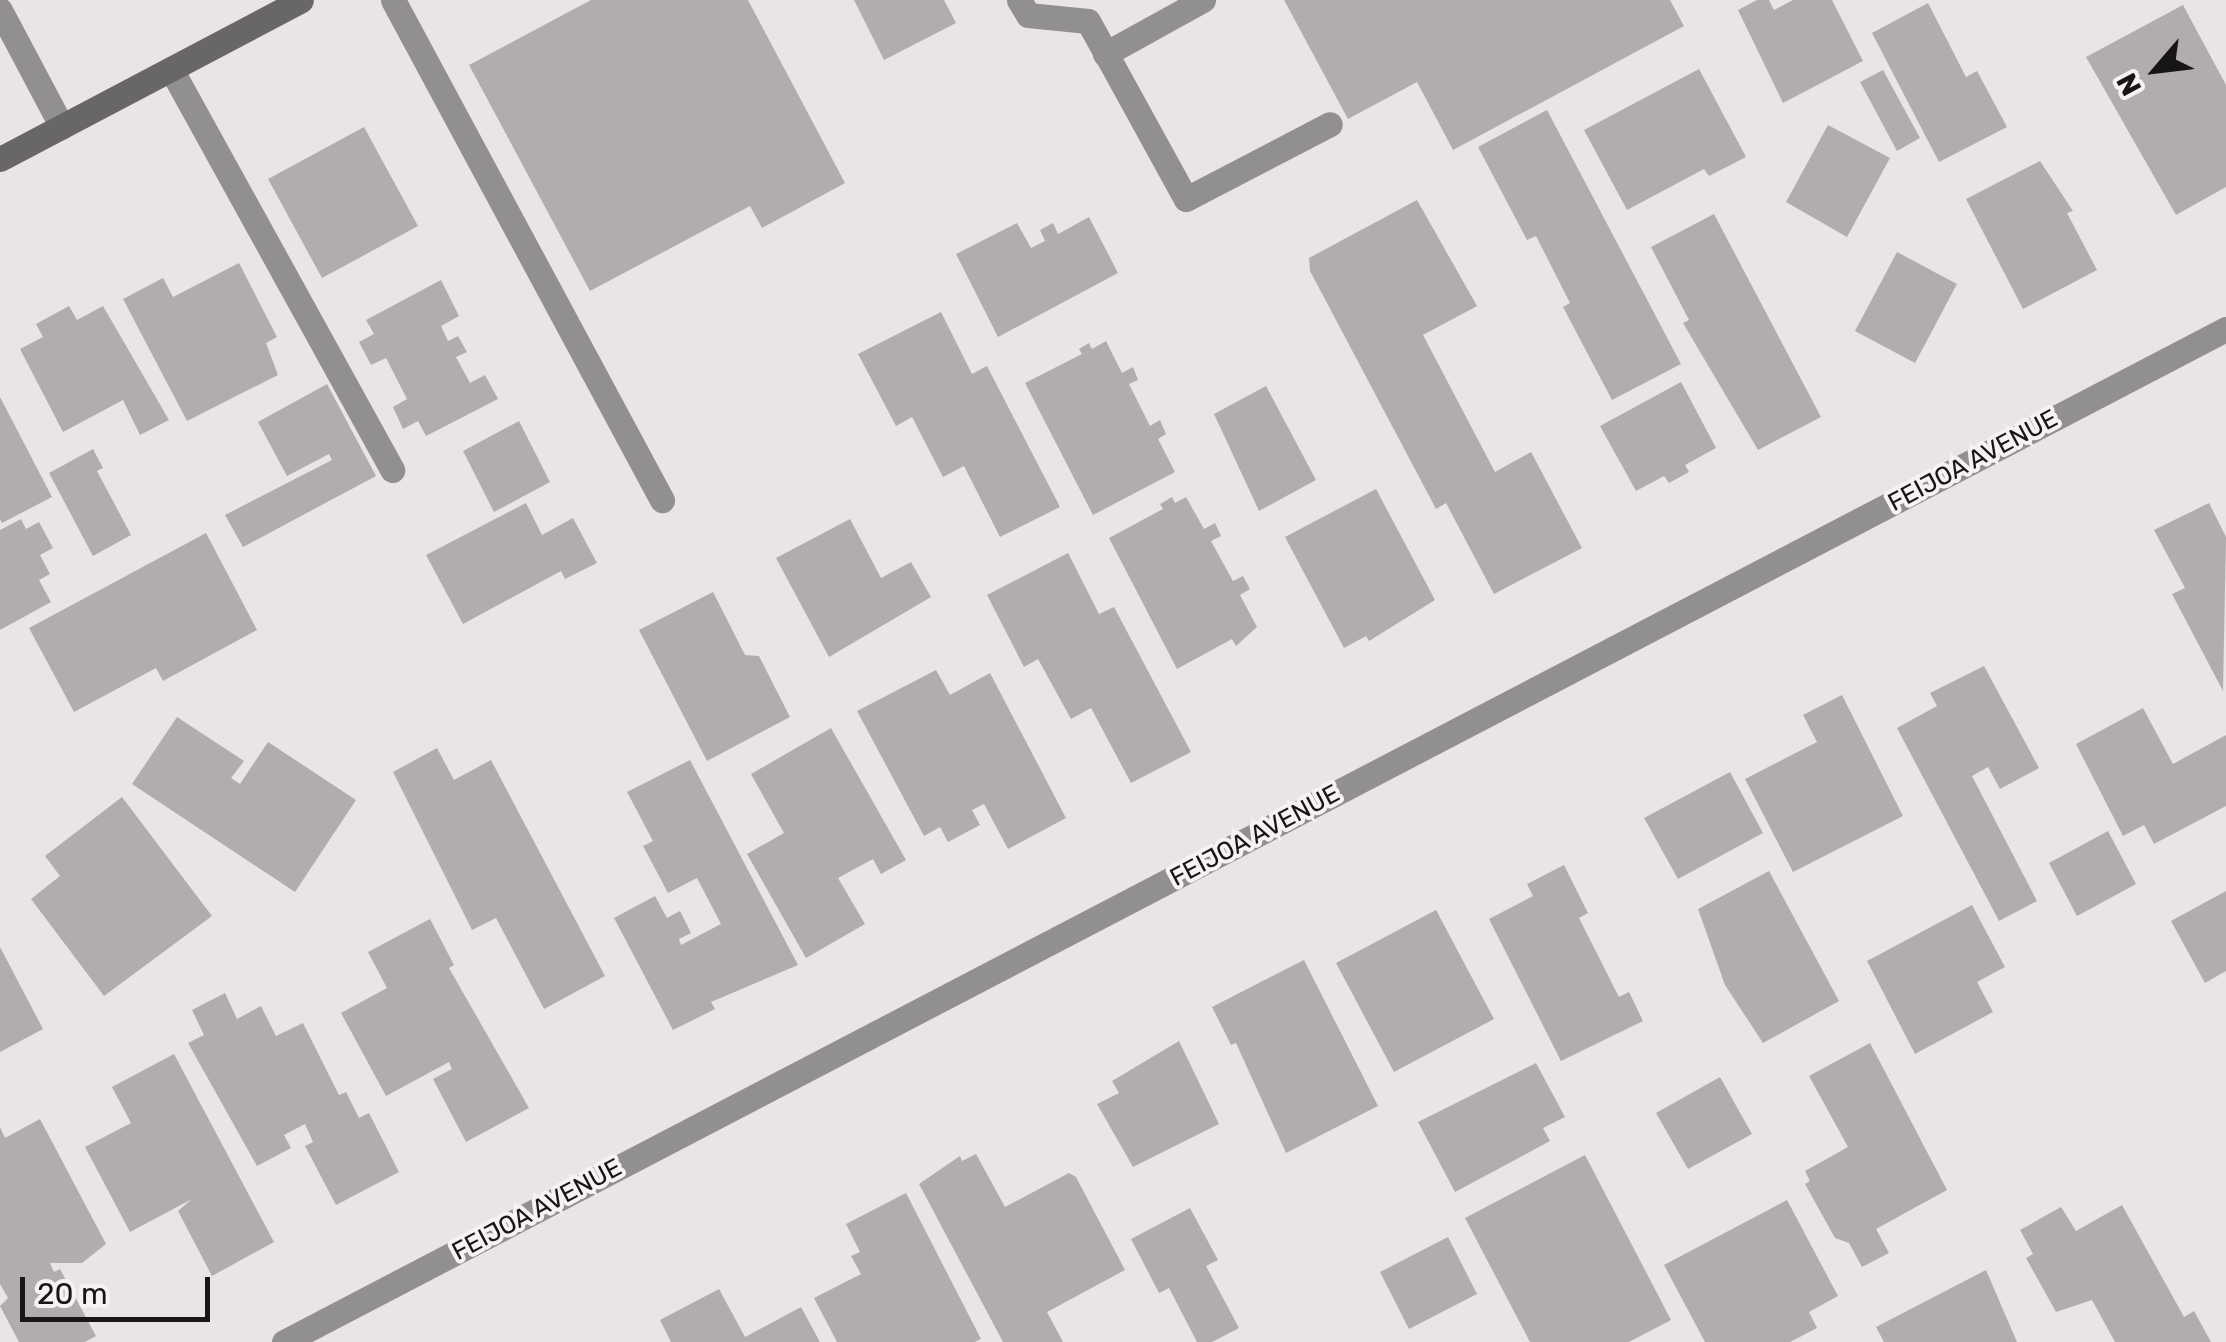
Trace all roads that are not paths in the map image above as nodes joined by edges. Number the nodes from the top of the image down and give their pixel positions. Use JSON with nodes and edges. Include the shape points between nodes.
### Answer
{"nodes":[{"id":1,"x":302,"y":0,"type":"edge"},
{"id":2,"x":393,"y":0,"type":"edge"},
{"id":3,"x":1019,"y":0,"type":"edge"},
{"id":4,"x":1203,"y":0,"type":"edge"},
{"id":5,"x":0,"y":10,"type":"edge"},
{"id":6,"x":1105,"y":54,"type":"junction"},
{"id":7,"x":171,"y":69,"type":"junction"},
{"id":8,"x":1330,"y":124,"type":"dead end"},
{"id":9,"x":62,"y":127,"type":"junction"},
{"id":10,"x":0,"y":160,"type":"edge"},
{"id":11,"x":2226,"y":330,"type":"edge"},
{"id":12,"x":392,"y":470,"type":"dead end"},
{"id":13,"x":662,"y":500,"type":"dead end"},
{"id":14,"x":284,"y":1342,"type":"edge"}],
"edges":[{"from":1,"to":7,"type":"main road"},
{"from":2,"to":13,"type":"street"},
{"from":3,"to":6,"type":"street","via":[[1028,15],[1088,22]]},
{"from":4,"to":6,"type":"street"},
{"from":5,"to":9,"type":"street"},
{"from":6,"to":8,"type":"street","via":[[1186,199]]},
{"from":7,"to":9,"type":"main road"},
{"from":7,"to":12,"type":"street"},
{"from":9,"to":10,"type":"main road"},
{"from":11,"to":14,"type":"street","name":"FEIJOA AVENUE"}]}
